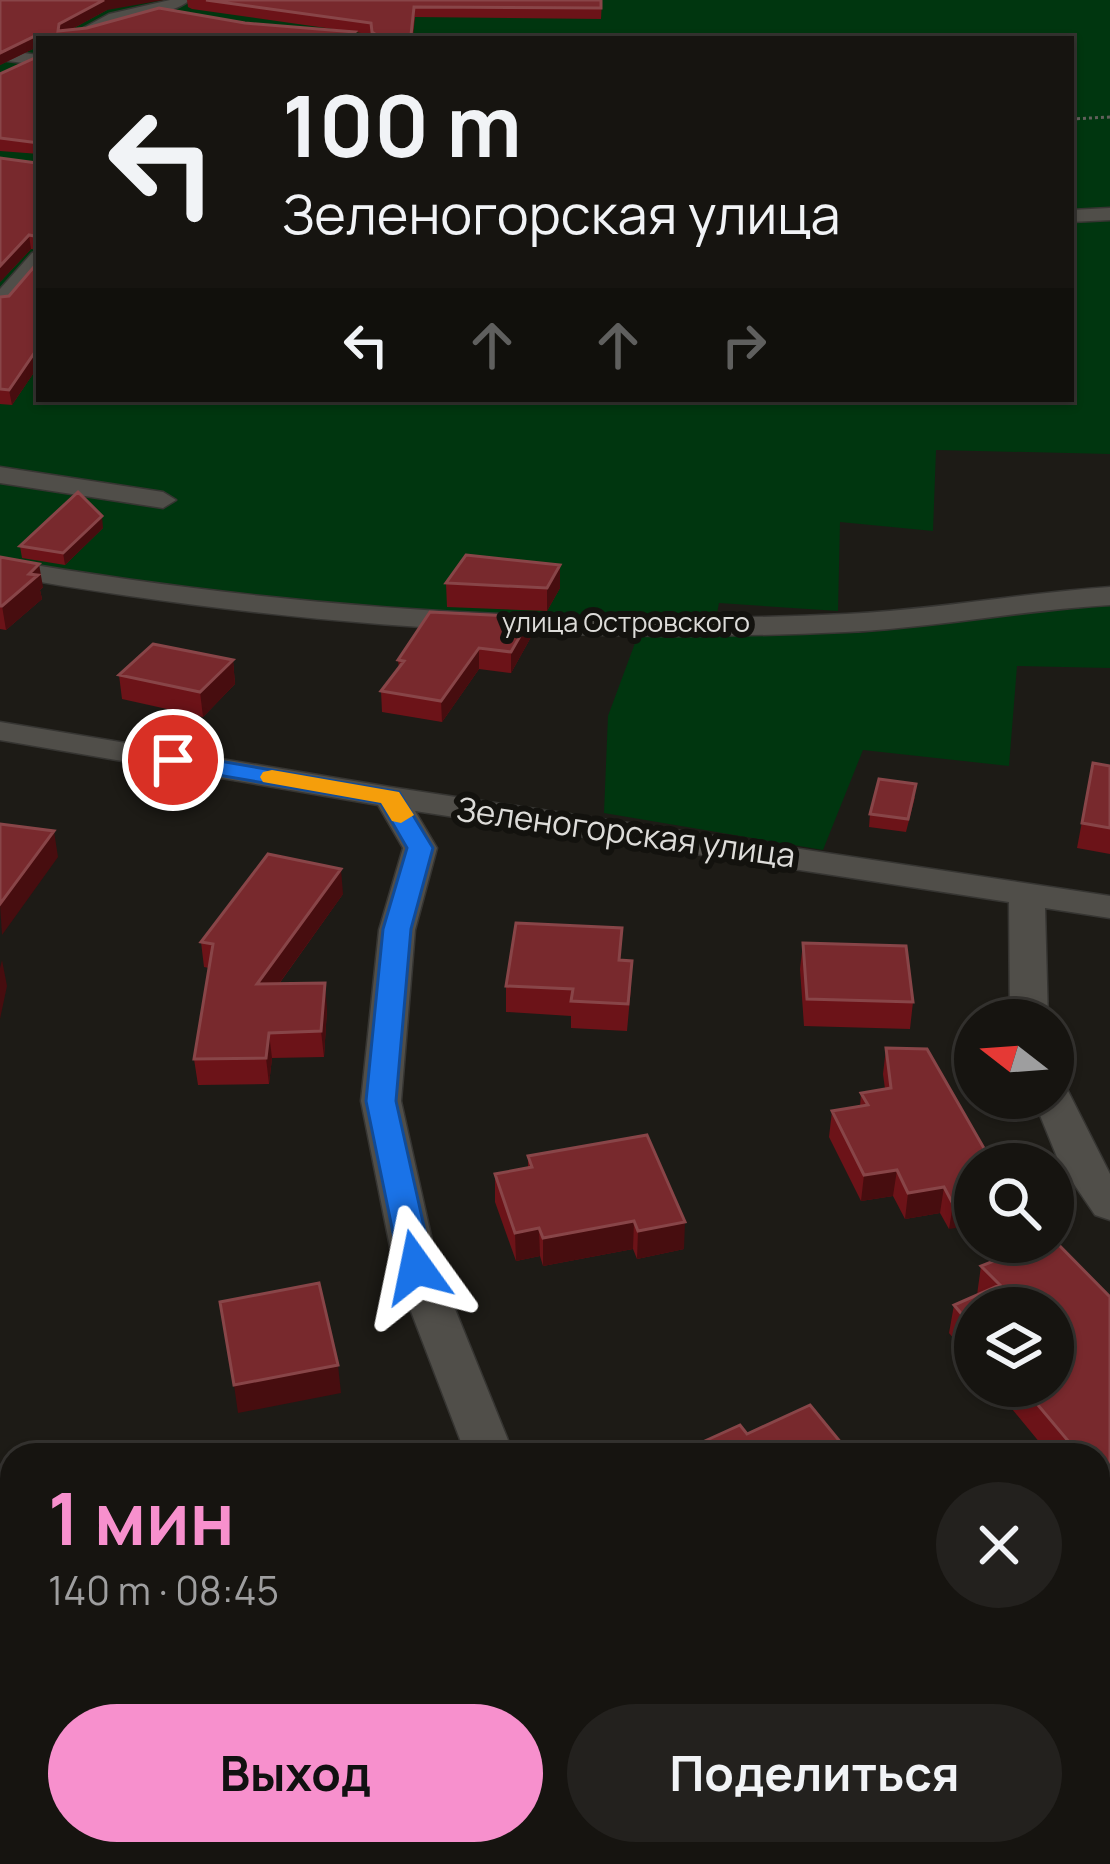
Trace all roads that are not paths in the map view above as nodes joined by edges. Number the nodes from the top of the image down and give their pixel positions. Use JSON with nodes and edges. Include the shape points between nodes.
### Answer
{"nodes":[{"id":1,"x":179,"y":8,"type":"edge"},
{"id":2,"x":77,"y":36,"type":"edge"},
{"id":3,"x":0,"y":55,"type":"edge"},
{"id":4,"x":36,"y":58,"type":"edge"},
{"id":5,"x":36,"y":59,"type":"edge"},
{"id":6,"x":0,"y":77,"type":"edge"},
{"id":7,"x":1110,"y":214,"type":"edge"},
{"id":8,"x":1074,"y":215,"type":"edge"},
{"id":9,"x":36,"y":260,"type":"edge"},
{"id":10,"x":0,"y":302,"type":"edge"},
{"id":11,"x":0,"y":476,"type":"edge"},
{"id":12,"x":163,"y":500,"type":"dead end"},
{"id":13,"x":0,"y":567,"type":"edge"},
{"id":14,"x":1110,"y":596,"type":"edge"},
{"id":15,"x":0,"y":731,"type":"edge"},
{"id":16,"x":390,"y":797,"type":"junction"},
{"id":17,"x":1025,"y":892,"type":"junction"},
{"id":18,"x":1110,"y":907,"type":"edge"},
{"id":19,"x":1029,"y":999,"type":"edge"},
{"id":20,"x":1062,"y":1119,"type":"edge"},
{"id":21,"x":1110,"y":1205,"type":"edge"},
{"id":22,"x":485,"y":1443,"type":"edge"}],
"edges":[{"from":1,"to":2,"type":"street","via":[[114,16]]},
{"from":3,"to":4,"type":"street"},
{"from":5,"to":6,"type":"street"},
{"from":7,"to":8,"type":"street"},
{"from":9,"to":10,"type":"street"},
{"from":11,"to":12,"type":"street"},
{"from":13,"to":14,"type":"street","name":"улица Островского","via":[[207,603],[530,626],[851,622]]},
{"from":15,"to":16,"type":"street","name":"Зеленогорская улица"},
{"from":16,"to":17,"type":"street","name":"Зеленогорская улица"},
{"from":16,"to":22,"type":"street","via":[[420,848],[397,929],[381,1101],[416,1267]]},
{"from":17,"to":18,"type":"street","name":"Зеленогорская улица"},
{"from":17,"to":19,"type":"street"},
{"from":20,"to":21,"type":"street"}]}
